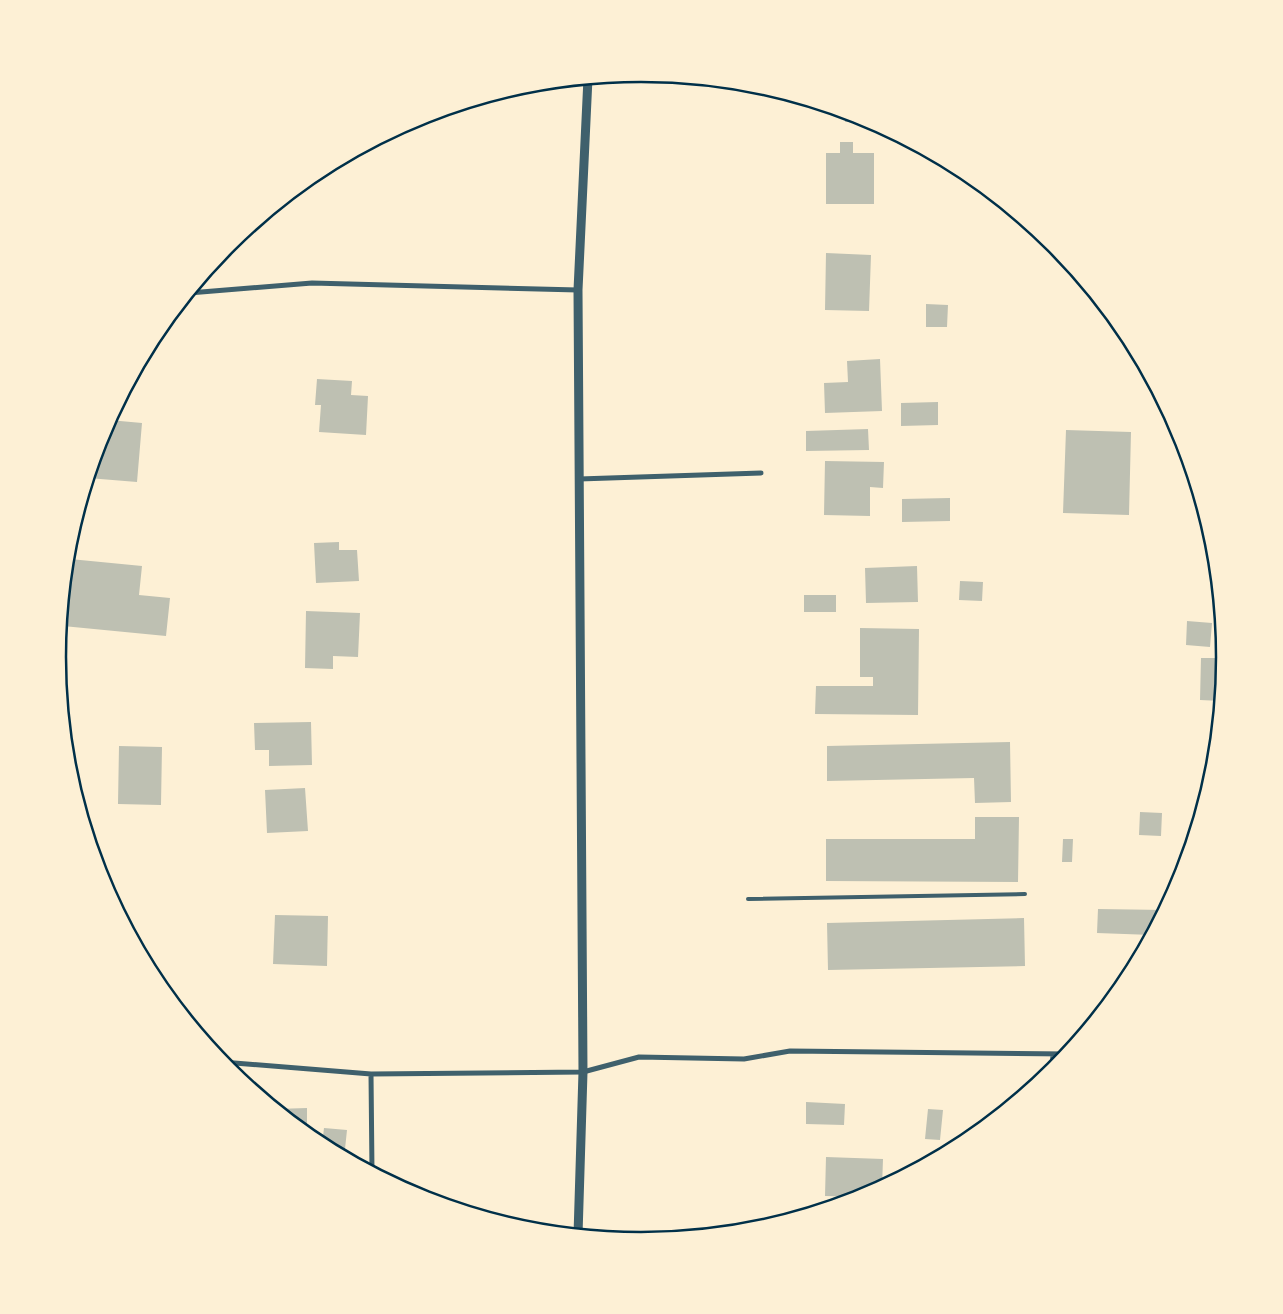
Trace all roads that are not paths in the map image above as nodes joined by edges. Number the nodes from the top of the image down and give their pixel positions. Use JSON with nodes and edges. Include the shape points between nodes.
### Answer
{"nodes":[{"id":1,"x":588,"y":85,"type":"edge"},
{"id":2,"x":578,"y":290,"type":"junction"},
{"id":3,"x":197,"y":292,"type":"edge"},
{"id":4,"x":761,"y":474,"type":"dead end"},
{"id":5,"x":579,"y":479,"type":"junction"},
{"id":6,"x":1025,"y":894,"type":"dead end"},
{"id":7,"x":748,"y":899,"type":"dead end"},
{"id":8,"x":1053,"y":1054,"type":"junction"},
{"id":9,"x":1057,"y":1054,"type":"edge"},
{"id":10,"x":1053,"y":1059,"type":"edge"},
{"id":11,"x":234,"y":1063,"type":"edge"},
{"id":12,"x":583,"y":1072,"type":"junction"},
{"id":13,"x":371,"y":1074,"type":"junction"},
{"id":14,"x":372,"y":1165,"type":"edge"},
{"id":15,"x":578,"y":1228,"type":"edge"}],
"edges":[{"from":1,"to":2,"type":"street"},
{"from":2,"to":3,"type":"street","via":[[312,283]]},
{"from":2,"to":5,"type":"street"},
{"from":4,"to":5,"type":"street"},
{"from":5,"to":12,"type":"street"},
{"from":6,"to":7,"type":"lane"},
{"from":8,"to":9,"type":"street"},
{"from":8,"to":10,"type":"street"},
{"from":8,"to":12,"type":"street","via":[[790,1051],[744,1058],[639,1057]]},
{"from":11,"to":13,"type":"street"},
{"from":12,"to":13,"type":"street"},
{"from":12,"to":15,"type":"street"},
{"from":13,"to":14,"type":"street"}]}
